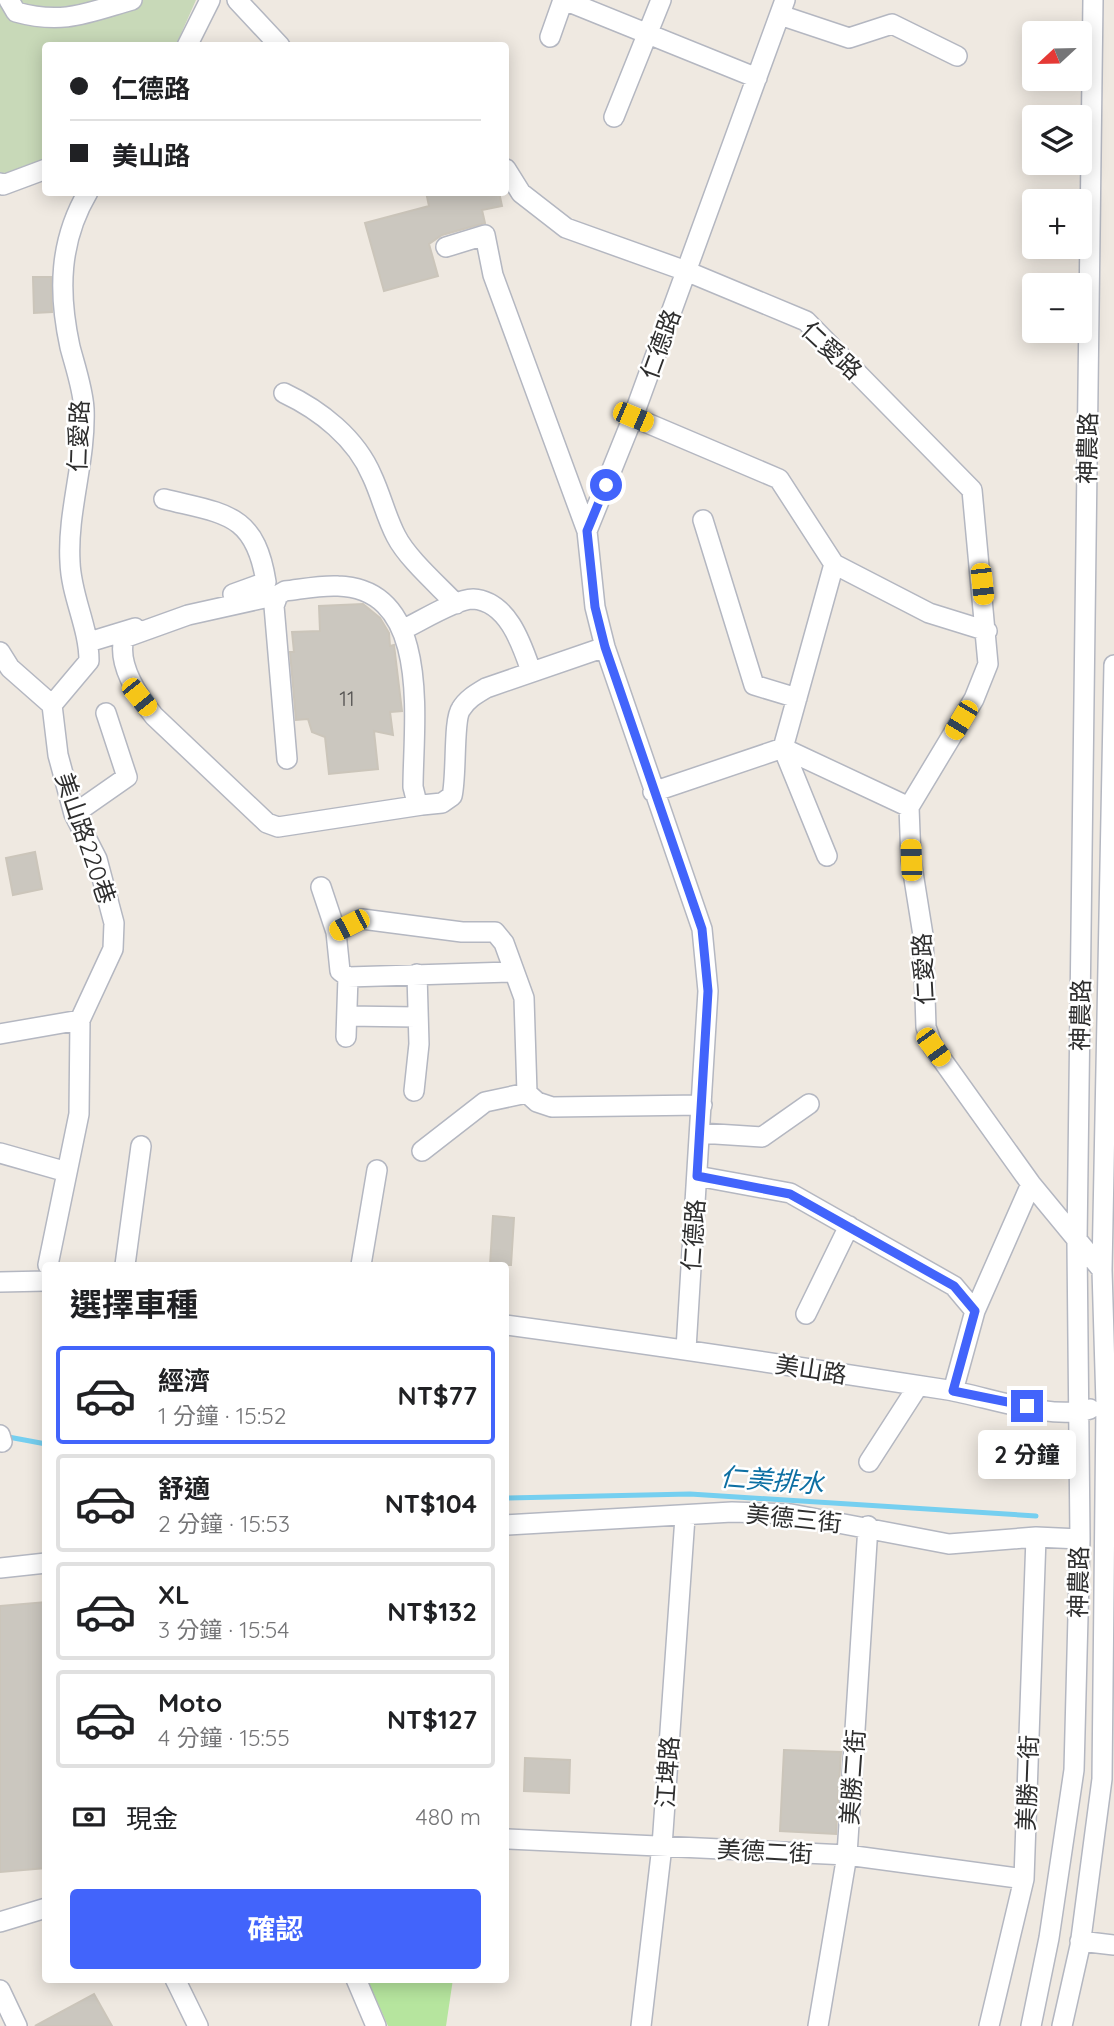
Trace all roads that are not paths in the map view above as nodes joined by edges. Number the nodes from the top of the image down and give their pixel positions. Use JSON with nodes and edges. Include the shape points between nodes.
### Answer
{"nodes":[{"id":1,"x":9,"y":0,"type":"edge"},
{"id":2,"x":132,"y":0,"type":"edge"},
{"id":3,"x":205,"y":0,"type":"edge"},
{"id":4,"x":237,"y":0,"type":"edge"},
{"id":5,"x":564,"y":0,"type":"edge"},
{"id":6,"x":661,"y":0,"type":"edge"},
{"id":7,"x":1093,"y":0,"type":"edge"},
{"id":8,"x":782,"y":8,"type":"edge"},
{"id":9,"x":649,"y":32,"type":"junction"},
{"id":10,"x":550,"y":37,"type":"dead end"},
{"id":11,"x":189,"y":42,"type":"edge"},
{"id":12,"x":276,"y":42,"type":"edge"},
{"id":13,"x":957,"y":56,"type":"dead end"},
{"id":14,"x":757,"y":78,"type":"junction"},
{"id":15,"x":614,"y":117,"type":"dead end"},
{"id":16,"x":42,"y":170,"type":"edge"},
{"id":17,"x":509,"y":174,"type":"edge"},
{"id":18,"x":0,"y":183,"type":"edge"},
{"id":19,"x":86,"y":196,"type":"edge"},
{"id":20,"x":446,"y":247,"type":"dead end"},
{"id":21,"x":686,"y":271,"type":"junction"},
{"id":22,"x":284,"y":393,"type":"dead end"},
{"id":23,"x":633,"y":417,"type":"junction"},
{"id":24,"x":164,"y":499,"type":"dead end"},
{"id":25,"x":703,"y":520,"type":"dead end"},
{"id":26,"x":587,"y":531,"type":"junction"},
{"id":27,"x":834,"y":564,"type":"junction"},
{"id":28,"x":278,"y":595,"type":"junction"},
{"id":29,"x":456,"y":604,"type":"junction"},
{"id":30,"x":404,"y":629,"type":"junction"},
{"id":31,"x":987,"y":631,"type":"junction"},
{"id":32,"x":89,"y":642,"type":"junction"},
{"id":33,"x":605,"y":647,"type":"junction"},
{"id":34,"x":0,"y":652,"type":"edge"},
{"id":35,"x":1114,"y":665,"type":"edge"},
{"id":36,"x":531,"y":671,"type":"junction"},
{"id":37,"x":797,"y":698,"type":"junction"},
{"id":38,"x":52,"y":705,"type":"junction"},
{"id":39,"x":106,"y":713,"type":"dead end"},
{"id":40,"x":783,"y":748,"type":"junction"},
{"id":41,"x":287,"y":759,"type":"dead end"},
{"id":42,"x":653,"y":792,"type":"junction"},
{"id":43,"x":422,"y":805,"type":"junction"},
{"id":44,"x":909,"y":807,"type":"junction"},
{"id":45,"x":74,"y":814,"type":"junction"},
{"id":46,"x":1112,"y":847,"type":"edge"},
{"id":47,"x":827,"y":856,"type":"dead end"},
{"id":48,"x":321,"y":887,"type":"dead end"},
{"id":49,"x":336,"y":932,"type":"junction"},
{"id":50,"x":513,"y":972,"type":"junction"},
{"id":51,"x":418,"y":974,"type":"junction"},
{"id":52,"x":348,"y":977,"type":"junction"},
{"id":53,"x":347,"y":1016,"type":"junction"},
{"id":54,"x":416,"y":1017,"type":"junction"},
{"id":55,"x":80,"y":1020,"type":"junction"},
{"id":56,"x":0,"y":1034,"type":"edge"},
{"id":57,"x":346,"y":1037,"type":"dead end"},
{"id":58,"x":414,"y":1091,"type":"dead end"},
{"id":59,"x":527,"y":1093,"type":"junction"},
{"id":60,"x":810,"y":1104,"type":"dead end"},
{"id":61,"x":702,"y":1105,"type":"junction"},
{"id":62,"x":700,"y":1133,"type":"junction"},
{"id":63,"x":141,"y":1146,"type":"dead end"},
{"id":64,"x":422,"y":1150,"type":"dead end"},
{"id":65,"x":0,"y":1153,"type":"edge"},
{"id":66,"x":377,"y":1170,"type":"dead end"},
{"id":67,"x":67,"y":1172,"type":"junction"},
{"id":68,"x":697,"y":1176,"type":"junction"},
{"id":69,"x":1031,"y":1184,"type":"junction"},
{"id":70,"x":849,"y":1226,"type":"junction"},
{"id":71,"x":1077,"y":1243,"type":"junction"},
{"id":72,"x":49,"y":1262,"type":"edge"},
{"id":73,"x":125,"y":1262,"type":"edge"},
{"id":74,"x":362,"y":1262,"type":"edge"},
{"id":75,"x":1102,"y":1270,"type":"junction"},
{"id":76,"x":42,"y":1280,"type":"edge"},
{"id":77,"x":0,"y":1282,"type":"edge"},
{"id":78,"x":975,"y":1311,"type":"junction"},
{"id":79,"x":806,"y":1314,"type":"dead end"},
{"id":80,"x":509,"y":1325,"type":"edge"},
{"id":81,"x":686,"y":1349,"type":"junction"},
{"id":82,"x":918,"y":1386,"type":"junction"},
{"id":83,"x":953,"y":1391,"type":"junction"},
{"id":84,"x":1111,"y":1404,"type":"edge"},
{"id":85,"x":1079,"y":1412,"type":"junction"},
{"id":86,"x":869,"y":1462,"type":"dead end"},
{"id":87,"x":685,"y":1517,"type":"junction"},
{"id":88,"x":509,"y":1525,"type":"edge"},
{"id":89,"x":868,"y":1526,"type":"junction"},
{"id":90,"x":1036,"y":1537,"type":"junction"},
{"id":91,"x":1080,"y":1539,"type":"junction"},
{"id":92,"x":42,"y":1563,"type":"edge"},
{"id":93,"x":0,"y":1568,"type":"edge"},
{"id":94,"x":509,"y":1839,"type":"edge"},
{"id":95,"x":662,"y":1846,"type":"junction"},
{"id":96,"x":847,"y":1855,"type":"junction"},
{"id":97,"x":1024,"y":1879,"type":"junction"},
{"id":98,"x":42,"y":1909,"type":"edge"},
{"id":99,"x":0,"y":1922,"type":"edge"},
{"id":100,"x":1080,"y":1941,"type":"junction"},
{"id":101,"x":1114,"y":1945,"type":"edge"},
{"id":102,"x":177,"y":1983,"type":"edge"},
{"id":103,"x":358,"y":1983,"type":"edge"},
{"id":104,"x":0,"y":1990,"type":"edge"},
{"id":105,"x":17,"y":2026,"type":"edge"},
{"id":106,"x":198,"y":2026,"type":"edge"},
{"id":107,"x":376,"y":2026,"type":"edge"},
{"id":108,"x":641,"y":2026,"type":"edge"},
{"id":109,"x":818,"y":2026,"type":"edge"},
{"id":110,"x":989,"y":2026,"type":"edge"},
{"id":111,"x":1031,"y":2026,"type":"edge"},
{"id":112,"x":1062,"y":2026,"type":"edge"}],
"edges":[{"from":1,"to":2,"type":"street","via":[[16,12],[61,20]]},
{"from":3,"to":11,"type":"street"},
{"from":4,"to":12,"type":"street"},
{"from":5,"to":9,"type":"street"},
{"from":5,"to":10,"type":"street"},
{"from":6,"to":9,"type":"street"},
{"from":7,"to":71,"type":"street","name":"神農路"},
{"from":8,"to":13,"type":"street","via":[[849,38],[892,24]]},
{"from":8,"to":14,"type":"street","name":"仁德路"},
{"from":9,"to":14,"type":"street"},
{"from":9,"to":15,"type":"street"},
{"from":14,"to":21,"type":"street","name":"仁德路"},
{"from":16,"to":18,"type":"street"},
{"from":17,"to":21,"type":"street","name":"仁愛路","via":[[521,193],[566,228]]},
{"from":19,"to":32,"type":"street","name":"仁愛路","via":[[72,218],[63,257],[66,327],[84,407],[82,453],[69,529],[70,566]]},
{"from":20,"to":26,"type":"street","via":[[485,235],[493,275]]},
{"from":21,"to":23,"type":"street","name":"仁德路"},
{"from":21,"to":31,"type":"street","name":"仁愛路","via":[[806,321],[972,490]]},
{"from":22,"to":29,"type":"street","via":[[329,419],[371,472],[397,538]]},
{"from":23,"to":26,"type":"street","name":"仁德路"},
{"from":23,"to":27,"type":"street","via":[[779,479]]},
{"from":24,"to":32,"type":"street","via":[[240,523],[262,554],[266,582]]},
{"from":25,"to":37,"type":"street","via":[[754,685]]},
{"from":26,"to":33,"type":"street","name":"仁德路","via":[[595,607]]},
{"from":27,"to":31,"type":"street","via":[[929,612]]},
{"from":27,"to":37,"type":"street"},
{"from":28,"to":30,"type":"street","via":[[340,586],[368,594],[395,614]]},
{"from":28,"to":41,"type":"street","via":[[274,606]]},
{"from":28,"to":43,"type":"street","via":[[188,615],[124,638],[120,651],[139,697],[267,824],[278,827]]},
{"from":29,"to":30,"type":"street"},
{"from":29,"to":36,"type":"street","via":[[471,599],[500,612],[519,636]]},
{"from":30,"to":43,"type":"street","via":[[413,676],[414,787]]},
{"from":31,"to":44,"type":"street","name":"仁愛路","via":[[988,664],[974,699]]},
{"from":32,"to":38,"type":"street","via":[[89,661]]},
{"from":33,"to":36,"type":"street"},
{"from":33,"to":42,"type":"street","name":"仁德路"},
{"from":34,"to":38,"type":"street","via":[[10,668]]},
{"from":35,"to":46,"type":"street","name":"神農路"},
{"from":36,"to":43,"type":"street","via":[[486,688],[458,712],[452,796],[442,803]]},
{"from":37,"to":40,"type":"street"},
{"from":38,"to":45,"type":"street","name":"美山路220巷","via":[[58,755]]},
{"from":39,"to":45,"type":"street","via":[[127,777]]},
{"from":40,"to":42,"type":"street"},
{"from":40,"to":44,"type":"street"},
{"from":40,"to":47,"type":"street"},
{"from":42,"to":61,"type":"street","name":"仁德路","via":[[702,929],[708,991]]},
{"from":44,"to":69,"type":"street","name":"仁愛路","via":[[911,860],[923,935],[926,1027],[933,1047]]},
{"from":45,"to":55,"type":"street","name":"美山路220巷","via":[[97,859],[114,923],[113,949]]},
{"from":46,"to":75,"type":"street","name":"神農路"},
{"from":48,"to":49,"type":"street"},
{"from":49,"to":50,"type":"street","via":[[362,919],[495,932]]},
{"from":49,"to":52,"type":"street","via":[[340,971]]},
{"from":50,"to":51,"type":"street"},
{"from":50,"to":59,"type":"street","via":[[524,998]]},
{"from":51,"to":52,"type":"street"},
{"from":51,"to":54,"type":"street"},
{"from":52,"to":53,"type":"street"},
{"from":53,"to":54,"type":"street"},
{"from":53,"to":57,"type":"street"},
{"from":54,"to":58,"type":"street","via":[[419,1044]]},
{"from":55,"to":56,"type":"street"},
{"from":55,"to":67,"type":"street","name":"美山路220巷","via":[[79,1114]]},
{"from":59,"to":61,"type":"street","via":[[552,1107]]},
{"from":59,"to":64,"type":"street","via":[[485,1102]]},
{"from":60,"to":62,"type":"street","via":[[762,1137]]},
{"from":61,"to":62,"type":"street","name":"仁德路"},
{"from":62,"to":68,"type":"street","name":"仁德路"},
{"from":63,"to":73,"type":"street"},
{"from":65,"to":67,"type":"street"},
{"from":66,"to":74,"type":"street"},
{"from":67,"to":72,"type":"street","name":"美山路220巷"},
{"from":68,"to":70,"type":"street","via":[[790,1194]]},
{"from":68,"to":81,"type":"street","name":"仁德路"},
{"from":69,"to":71,"type":"street","name":"仁愛路"},
{"from":69,"to":78,"type":"street"},
{"from":70,"to":78,"type":"street","via":[[954,1286]]},
{"from":70,"to":79,"type":"street"},
{"from":71,"to":75,"type":"street","name":"仁愛路"},
{"from":71,"to":85,"type":"street","name":"神農路"},
{"from":75,"to":84,"type":"street","name":"神農路"},
{"from":76,"to":77,"type":"street"},
{"from":78,"to":83,"type":"street"},
{"from":80,"to":81,"type":"street","name":"美山路"},
{"from":81,"to":82,"type":"street","name":"美山路"},
{"from":82,"to":83,"type":"street","name":"美山路"},
{"from":82,"to":86,"type":"street"},
{"from":83,"to":85,"type":"street","name":"美山路"},
{"from":84,"to":85,"type":"street","name":"美山路"},
{"from":84,"to":100,"type":"street","name":"神農路","via":[[1102,1779]]},
{"from":85,"to":91,"type":"street","name":"神農路"},
{"from":87,"to":88,"type":"street","name":"美德三街"},
{"from":87,"to":89,"type":"street","name":"美德三街","via":[[732,1512],[791,1514]]},
{"from":87,"to":95,"type":"street","name":"江埤路"},
{"from":89,"to":90,"type":"street","name":"美德三街","via":[[948,1544]]},
{"from":89,"to":96,"type":"street","name":"美勝二街"},
{"from":90,"to":91,"type":"street","name":"美德三街"},
{"from":90,"to":97,"type":"street","name":"美勝一街"},
{"from":91,"to":111,"type":"street","name":"神農路","via":[[1074,1770]]},
{"from":92,"to":93,"type":"street"},
{"from":94,"to":95,"type":"street","name":"美德二街"},
{"from":95,"to":96,"type":"street","name":"美德二街"},
{"from":95,"to":108,"type":"street","name":"江埤路"},
{"from":96,"to":97,"type":"street","name":"美德二街"},
{"from":96,"to":109,"type":"street","name":"美勝二街"},
{"from":97,"to":110,"type":"street","name":"美勝一街"},
{"from":98,"to":99,"type":"street"},
{"from":100,"to":101,"type":"street"},
{"from":100,"to":112,"type":"street","name":"神農路"},
{"from":102,"to":106,"type":"street"},
{"from":103,"to":107,"type":"street"},
{"from":104,"to":105,"type":"street"}]}
